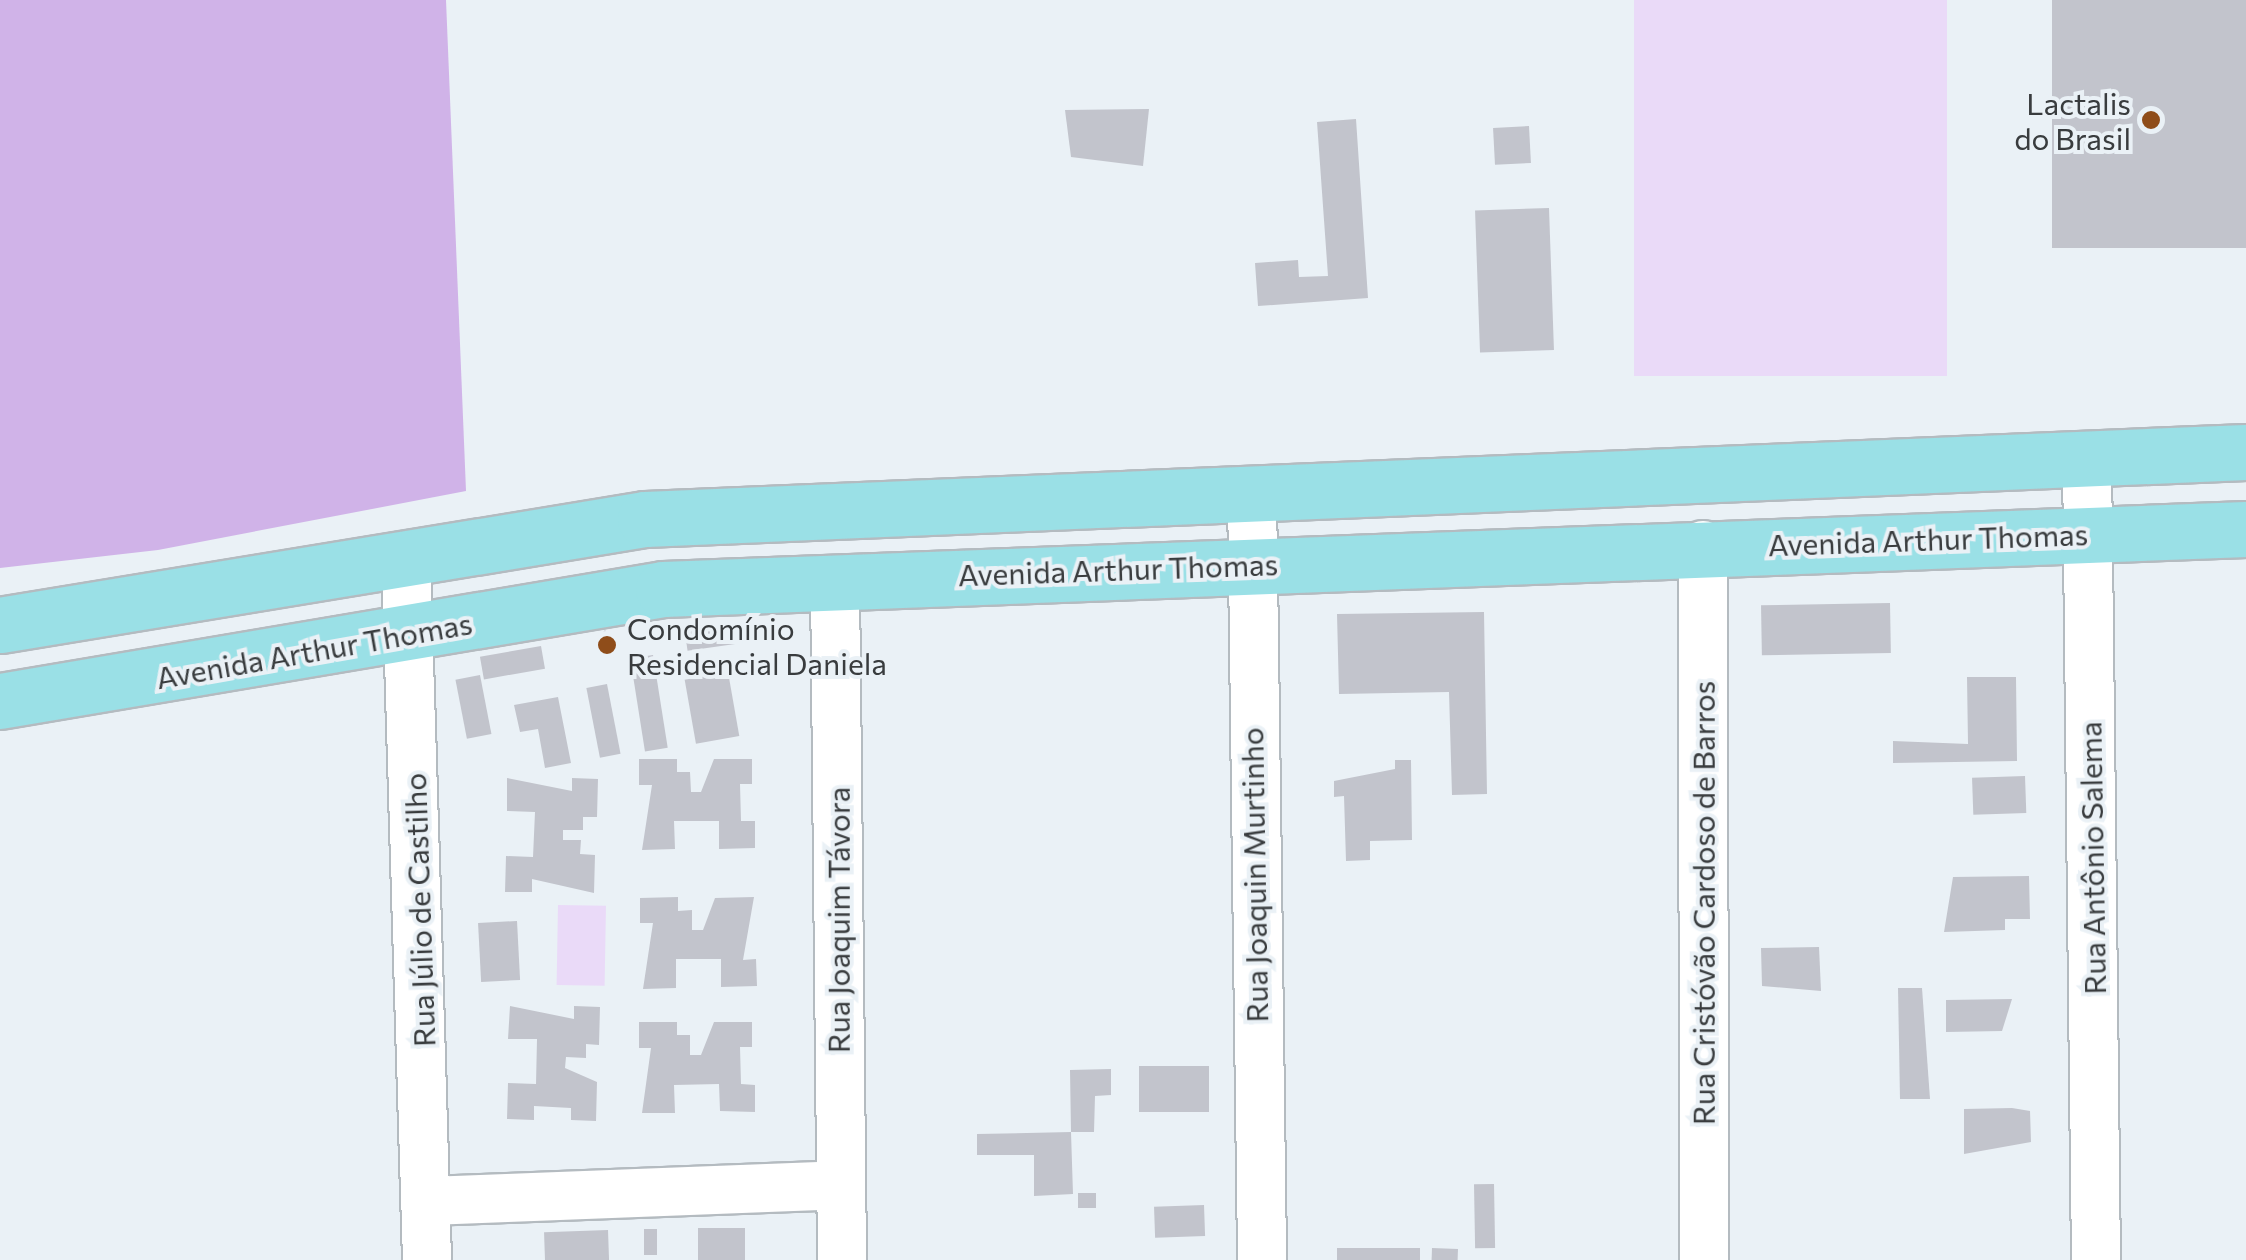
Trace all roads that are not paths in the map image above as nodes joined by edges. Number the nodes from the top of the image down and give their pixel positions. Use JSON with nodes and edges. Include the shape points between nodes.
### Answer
{"nodes":[{"id":1,"x":2246,"y":452,"type":"edge"},
{"id":2,"x":2087,"y":457,"type":"junction"},
{"id":3,"x":1252,"y":491,"type":"junction"},
{"id":4,"x":2246,"y":530,"type":"edge"},
{"id":5,"x":2088,"y":534,"type":"junction"},
{"id":6,"x":1702,"y":545,"type":"junction"},
{"id":7,"x":406,"y":560,"type":"junction"},
{"id":8,"x":1247,"y":565,"type":"junction"},
{"id":9,"x":835,"y":580,"type":"junction"},
{"id":10,"x":0,"y":626,"type":"edge"},
{"id":11,"x":412,"y":633,"type":"junction"},
{"id":12,"x":0,"y":700,"type":"edge"},
{"id":13,"x":840,"y":1186,"type":"junction"},
{"id":14,"x":427,"y":1201,"type":"junction"},
{"id":15,"x":426,"y":1260,"type":"edge"},
{"id":16,"x":842,"y":1260,"type":"edge"},
{"id":17,"x":1262,"y":1260,"type":"edge"},
{"id":18,"x":1704,"y":1260,"type":"edge"},
{"id":19,"x":2096,"y":1260,"type":"edge"}],
"edges":[{"from":1,"to":2,"type":"main road"},
{"from":2,"to":3,"type":"main road"},
{"from":2,"to":5,"type":"street","name":"Rua Antônio Salema"},
{"from":3,"to":7,"type":"main road","via":[[645,519]]},
{"from":3,"to":8,"type":"street","name":"Rua Joaquin Murtinho"},
{"from":4,"to":5,"type":"main road","name":"Avenida Arthur Thomas"},
{"from":5,"to":6,"type":"main road","name":"Avenida Arthur Thomas"},
{"from":5,"to":19,"type":"street","name":"Rua Antônio Salema"},
{"from":6,"to":8,"type":"main road","name":"Avenida Arthur Thomas"},
{"from":6,"to":18,"type":"street","name":"Rua Cristóvão Cardoso de Barros"},
{"from":7,"to":10,"type":"main road"},
{"from":7,"to":11,"type":"street","name":"Rua Júlio de Castilho"},
{"from":8,"to":9,"type":"main road","name":"Avenida Arthur Thomas"},
{"from":8,"to":17,"type":"street","name":"Rua Joaquin Murtinho"},
{"from":9,"to":11,"type":"main road","name":"Avenida Arthur Thomas","via":[[663,589]]},
{"from":9,"to":13,"type":"street","name":"Rua Joaquim Távora"},
{"from":11,"to":12,"type":"main road","name":"Avenida Arthur Thomas"},
{"from":11,"to":14,"type":"street","name":"Rua Júlio de Castilho"},
{"from":13,"to":14,"type":"street"},
{"from":13,"to":16,"type":"street","name":"Rua Joaquim Távora"},
{"from":14,"to":15,"type":"street","name":"Rua Júlio de Castilho"}]}
